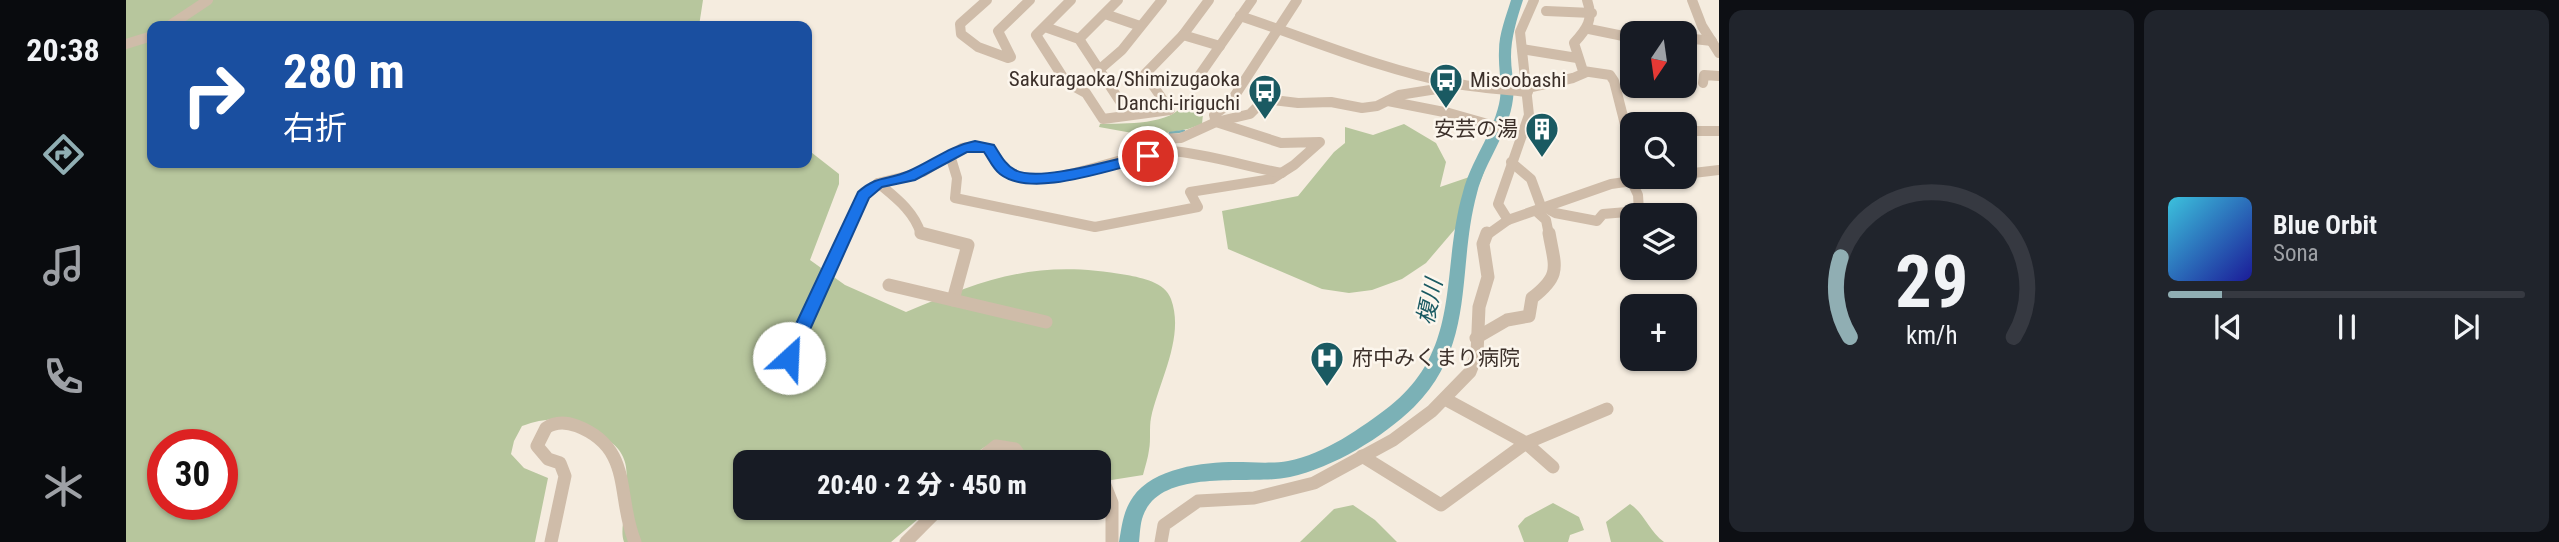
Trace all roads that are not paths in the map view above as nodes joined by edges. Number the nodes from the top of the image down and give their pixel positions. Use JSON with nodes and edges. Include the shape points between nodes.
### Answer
{"nodes":[{"id":1,"x":208,"y":0,"type":"edge"},
{"id":2,"x":987,"y":0,"type":"edge"},
{"id":3,"x":1030,"y":0,"type":"edge"},
{"id":4,"x":1071,"y":0,"type":"edge"},
{"id":5,"x":1118,"y":0,"type":"edge"},
{"id":6,"x":1162,"y":0,"type":"edge"},
{"id":7,"x":1252,"y":0,"type":"edge"},
{"id":8,"x":1297,"y":0,"type":"edge"},
{"id":9,"x":1534,"y":0,"type":"edge"},
{"id":10,"x":1587,"y":0,"type":"edge"},
{"id":11,"x":1692,"y":0,"type":"edge"},
{"id":12,"x":1205,"y":1,"type":"edge"},
{"id":13,"x":1546,"y":11,"type":"dead end"},
{"id":14,"x":1592,"y":13,"type":"junction"},
{"id":15,"x":1105,"y":14,"type":"junction"},
{"id":16,"x":1240,"y":16,"type":"junction"},
{"id":17,"x":176,"y":21,"type":"edge"},
{"id":18,"x":1140,"y":26,"type":"junction"},
{"id":19,"x":1045,"y":27,"type":"junction"},
{"id":20,"x":1278,"y":28,"type":"junction"},
{"id":21,"x":1589,"y":29,"type":"junction"},
{"id":22,"x":1183,"y":35,"type":"junction"},
{"id":23,"x":1620,"y":35,"type":"edge"},
{"id":24,"x":147,"y":38,"type":"edge"},
{"id":25,"x":1079,"y":38,"type":"junction"},
{"id":26,"x":1712,"y":38,"type":"edge"},
{"id":27,"x":126,"y":44,"type":"edge"},
{"id":28,"x":1220,"y":46,"type":"junction"},
{"id":29,"x":1522,"y":48,"type":"junction"},
{"id":30,"x":1719,"y":53,"type":"edge"},
{"id":31,"x":1577,"y":58,"type":"junction"},
{"id":32,"x":1100,"y":69,"type":"junction"},
{"id":33,"x":1587,"y":72,"type":"junction"},
{"id":34,"x":1719,"y":76,"type":"edge"},
{"id":35,"x":1194,"y":83,"type":"dead end"},
{"id":36,"x":1452,"y":83,"type":"junction"},
{"id":37,"x":1703,"y":83,"type":"dead end"},
{"id":38,"x":1527,"y":90,"type":"junction"},
{"id":39,"x":1388,"y":101,"type":"junction"},
{"id":40,"x":1625,"y":112,"type":"edge"},
{"id":41,"x":1129,"y":115,"type":"junction"},
{"id":42,"x":1216,"y":122,"type":"junction"},
{"id":43,"x":1697,"y":131,"type":"edge"},
{"id":44,"x":1719,"y":131,"type":"edge"},
{"id":45,"x":1523,"y":134,"type":"junction"},
{"id":46,"x":950,"y":155,"type":"junction"},
{"id":47,"x":1126,"y":161,"type":"junction"},
{"id":48,"x":1511,"y":162,"type":"junction"},
{"id":49,"x":1719,"y":170,"type":"edge"},
{"id":50,"x":1282,"y":173,"type":"junction"},
{"id":51,"x":1697,"y":173,"type":"edge"},
{"id":52,"x":1620,"y":182,"type":"edge"},
{"id":53,"x":878,"y":183,"type":"junction"},
{"id":54,"x":1638,"y":189,"type":"edge"},
{"id":55,"x":1541,"y":209,"type":"junction"},
{"id":56,"x":1508,"y":220,"type":"junction"},
{"id":57,"x":889,"y":285,"type":"dead end"},
{"id":58,"x":953,"y":300,"type":"junction"},
{"id":59,"x":1046,"y":323,"type":"dead end"},
{"id":60,"x":1476,"y":338,"type":"junction"},
{"id":61,"x":789,"y":358,"type":"dead end"},
{"id":62,"x":1445,"y":399,"type":"junction"},
{"id":63,"x":1607,"y":409,"type":"dead end"},
{"id":64,"x":1526,"y":443,"type":"junction"},
{"id":65,"x":990,"y":450,"type":"edge"},
{"id":66,"x":1016,"y":450,"type":"edge"},
{"id":67,"x":1362,"y":456,"type":"junction"},
{"id":68,"x":1553,"y":467,"type":"dead end"},
{"id":69,"x":1111,"y":517,"type":"edge"},
{"id":70,"x":928,"y":520,"type":"edge"},
{"id":71,"x":551,"y":542,"type":"edge"},
{"id":72,"x":635,"y":542,"type":"edge"},
{"id":73,"x":906,"y":542,"type":"edge"},
{"id":74,"x":1112,"y":542,"type":"edge"},
{"id":75,"x":1161,"y":542,"type":"edge"}],
"edges":[{"from":1,"to":17,"type":"street"},
{"from":2,"to":3,"type":"street","via":[[960,24],[961,34],[978,47],[1008,58],[998,31]]},
{"from":4,"to":19,"type":"street"},
{"from":5,"to":15,"type":"street"},
{"from":6,"to":18,"type":"street"},
{"from":7,"to":16,"type":"street"},
{"from":8,"to":20,"type":"street"},
{"from":9,"to":29,"type":"street","via":[[1520,32]]},
{"from":10,"to":14,"type":"street"},
{"from":11,"to":26,"type":"street"},
{"from":12,"to":22,"type":"street"},
{"from":13,"to":14,"type":"street"},
{"from":14,"to":21,"type":"street"},
{"from":15,"to":18,"type":"street"},
{"from":15,"to":25,"type":"street"},
{"from":16,"to":20,"type":"street"},
{"from":16,"to":28,"type":"street"},
{"from":18,"to":32,"type":"street"},
{"from":19,"to":25,"type":"street"},
{"from":19,"to":41,"type":"street","via":[[1036,35],[1066,82],[1086,93],[1103,119]]},
{"from":20,"to":36,"type":"street","via":[[1339,52]]},
{"from":20,"to":42,"type":"street","via":[[1230,103],[1213,115]]},
{"from":21,"to":23,"type":"street"},
{"from":21,"to":31,"type":"street","via":[[1574,43]]},
{"from":22,"to":28,"type":"street"},
{"from":22,"to":41,"type":"street","via":[[1145,75],[1170,110]]},
{"from":24,"to":27,"type":"street"},
{"from":25,"to":32,"type":"street"},
{"from":26,"to":30,"type":"street"},
{"from":28,"to":35,"type":"street"},
{"from":29,"to":31,"type":"street"},
{"from":29,"to":38,"type":"street"},
{"from":31,"to":33,"type":"street"},
{"from":32,"to":41,"type":"street"},
{"from":33,"to":38,"type":"street"},
{"from":33,"to":40,"type":"street","via":[[1610,75]]},
{"from":34,"to":37,"type":"street","via":[[1704,75]]},
{"from":36,"to":38,"type":"street"},
{"from":36,"to":39,"type":"street"},
{"from":38,"to":45,"type":"street","via":[[1529,115]]},
{"from":39,"to":42,"type":"street","via":[[1362,108],[1269,98],[1250,114]]},
{"from":39,"to":45,"type":"street"},
{"from":42,"to":47,"type":"street","via":[[1181,138],[1131,147]]},
{"from":42,"to":50,"type":"street","via":[[1281,143],[1320,142]]},
{"from":43,"to":44,"type":"street"},
{"from":45,"to":48,"type":"street"},
{"from":46,"to":47,"type":"street","via":[[975,146],[989,149],[1013,176],[1038,181]]},
{"from":46,"to":50,"type":"street","via":[[957,178],[956,198],[1095,227],[1198,207],[1190,192],[1253,184]]},
{"from":46,"to":53,"type":"street","via":[[923,172]]},
{"from":47,"to":50,"type":"street","via":[[1170,151]]},
{"from":48,"to":55,"type":"street","via":[[1531,179]]},
{"from":48,"to":56,"type":"street","via":[[1498,204]]},
{"from":49,"to":51,"type":"street"},
{"from":52,"to":55,"type":"street"},
{"from":53,"to":58,"type":"street","via":[[919,223],[920,234],[968,245]]},
{"from":53,"to":61,"type":"street","via":[[863,195]]},
{"from":54,"to":55,"type":"street","via":[[1639,211],[1603,214],[1597,221]]},
{"from":55,"to":56,"type":"street"},
{"from":55,"to":60,"type":"street","via":[[1556,271],[1549,285],[1532,298],[1529,316],[1507,320]]},
{"from":56,"to":60,"type":"street","via":[[1488,232],[1483,244],[1488,277]]},
{"from":57,"to":58,"type":"street"},
{"from":58,"to":59,"type":"street"},
{"from":60,"to":62,"type":"street","via":[[1477,354],[1470,372]]},
{"from":62,"to":64,"type":"street"},
{"from":62,"to":67,"type":"street","via":[[1393,440]]},
{"from":63,"to":64,"type":"street"},
{"from":64,"to":67,"type":"street","via":[[1441,505]]},
{"from":64,"to":68,"type":"street"},
{"from":65,"to":66,"type":"street","via":[[996,446]]},
{"from":67,"to":75,"type":"street","via":[[1314,484],[1254,498],[1198,501],[1164,525]]},
{"from":69,"to":74,"type":"street"},
{"from":70,"to":73,"type":"street"},
{"from":71,"to":72,"type":"street","via":[[565,476],[560,463],[548,459],[537,446],[547,427],[560,422],[582,428],[616,453],[625,513]]}]}
